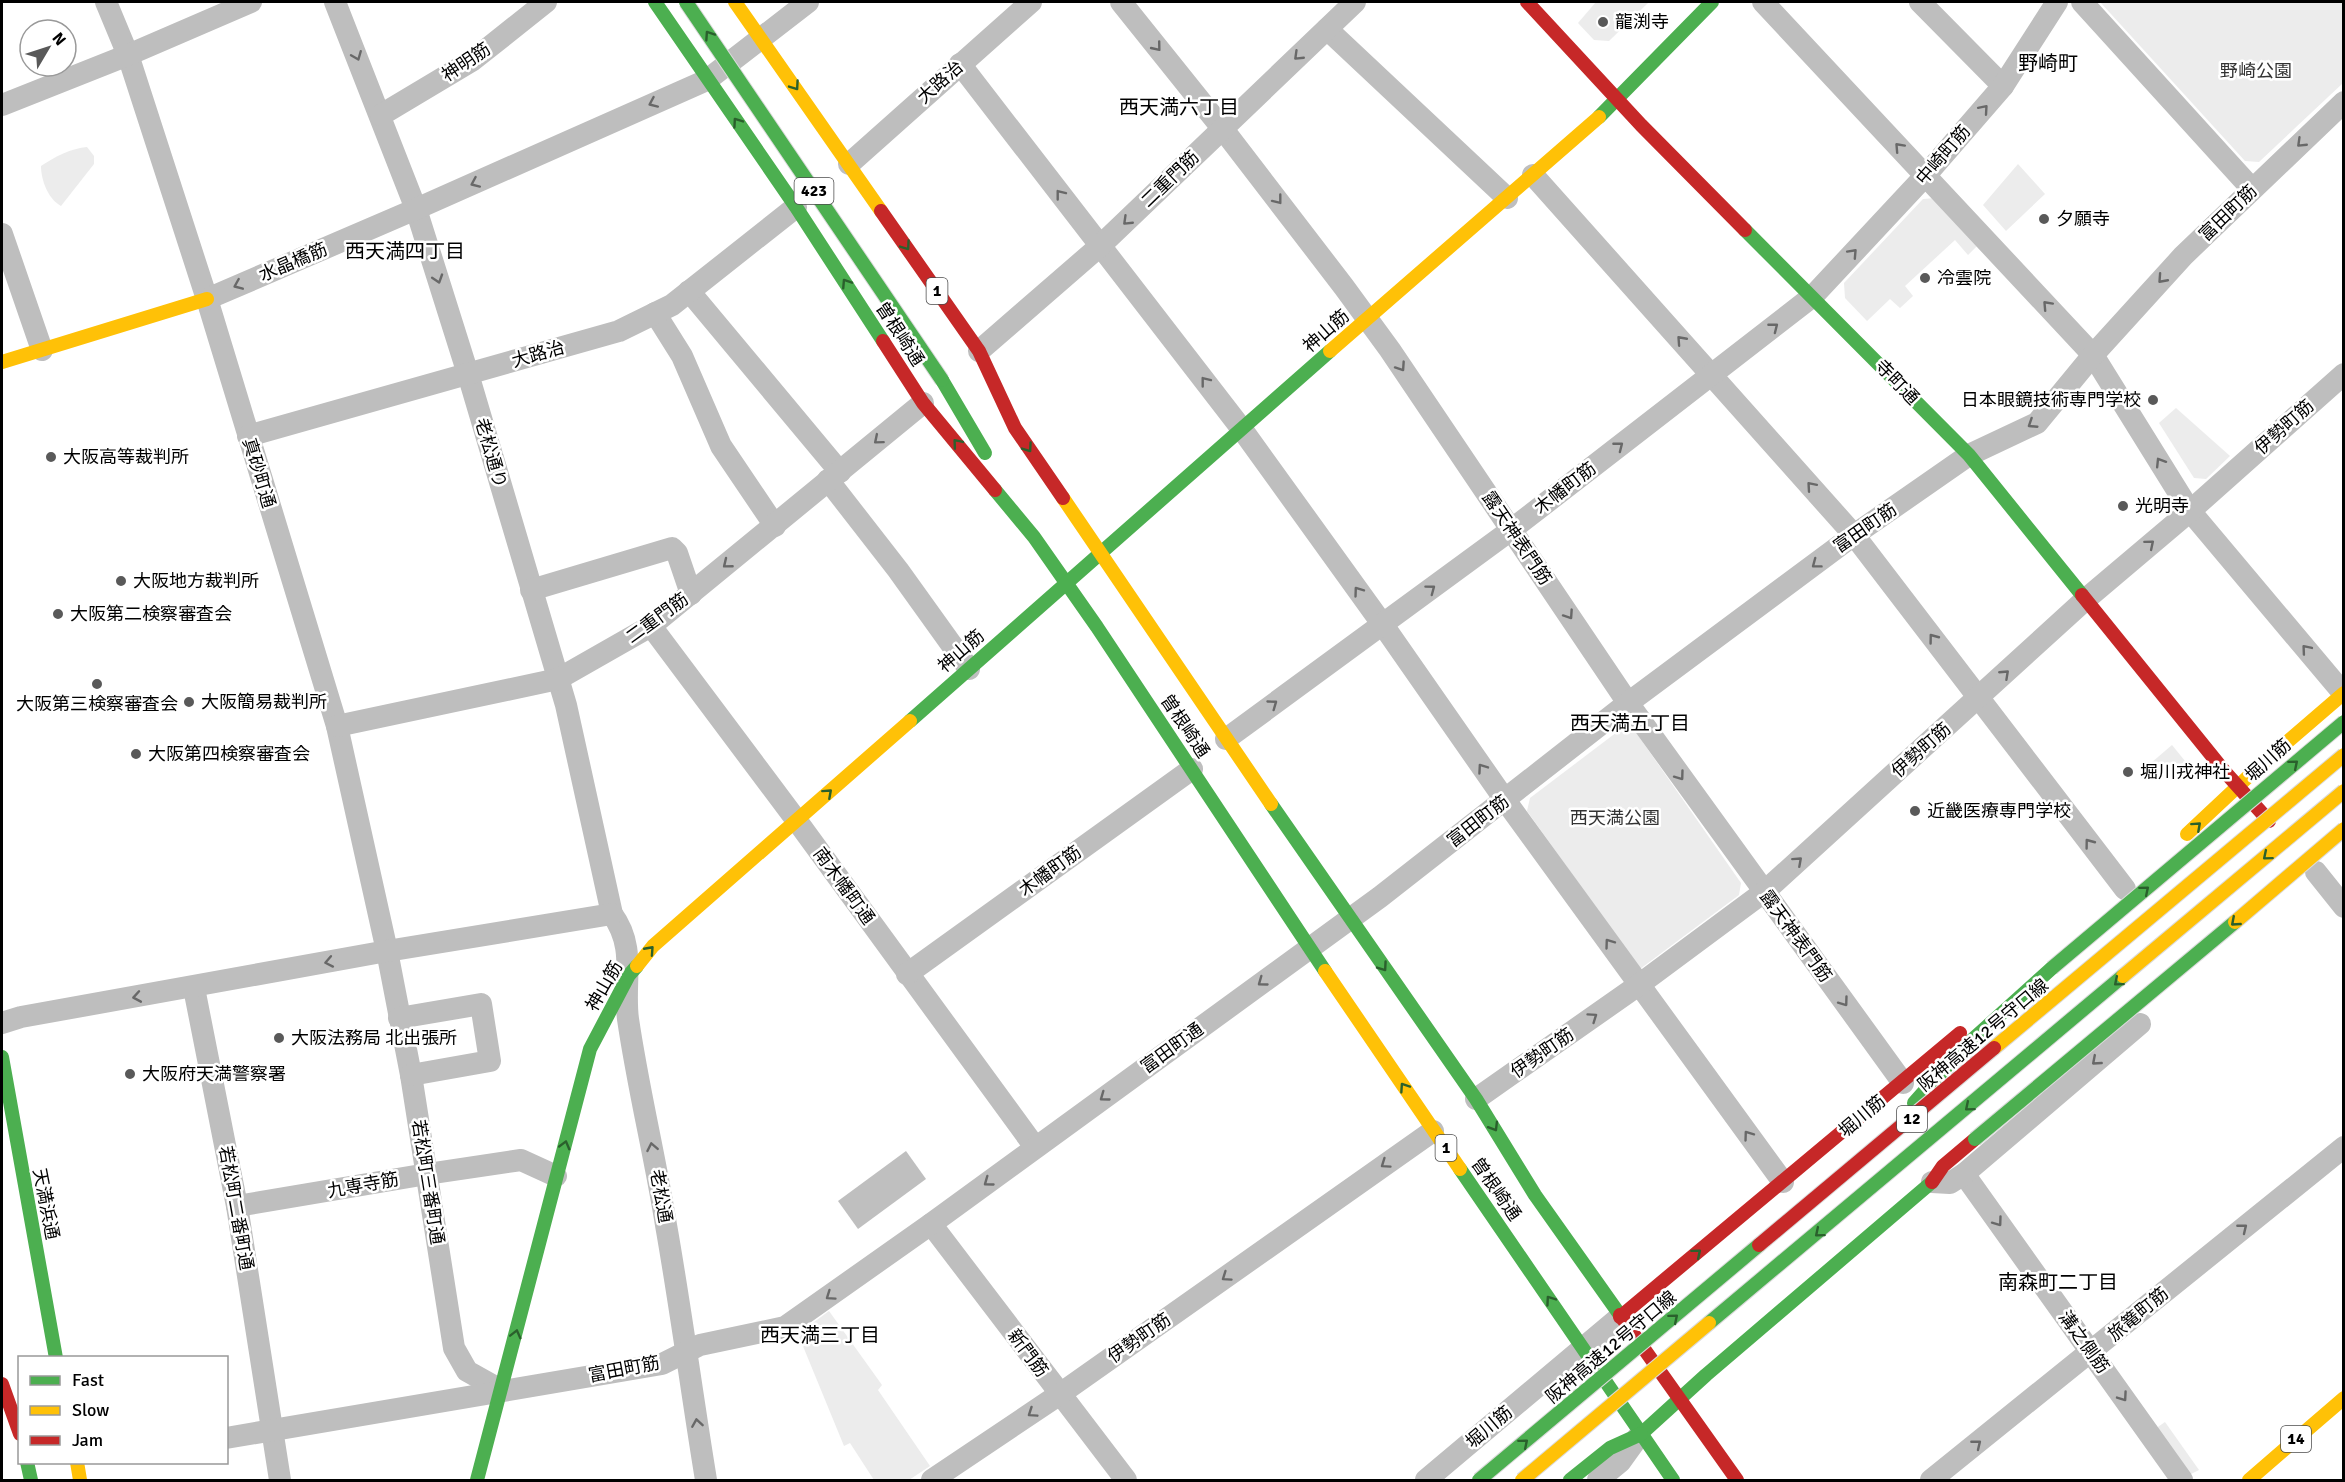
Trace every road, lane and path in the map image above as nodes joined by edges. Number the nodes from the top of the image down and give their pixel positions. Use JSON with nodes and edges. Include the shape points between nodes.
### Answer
{"nodes":[{"id":1,"x":106,"y":2,"type":"edge"},
{"id":2,"x":251,"y":2,"type":"edge"},
{"id":3,"x":335,"y":2,"type":"edge"},
{"id":4,"x":546,"y":2,"type":"edge"},
{"id":5,"x":654,"y":2,"type":"edge"},
{"id":6,"x":686,"y":2,"type":"edge"},
{"id":7,"x":735,"y":2,"type":"edge"},
{"id":8,"x":808,"y":2,"type":"edge"},
{"id":9,"x":1031,"y":2,"type":"edge"},
{"id":10,"x":1121,"y":2,"type":"edge"},
{"id":11,"x":1355,"y":2,"type":"edge"},
{"id":12,"x":1527,"y":2,"type":"edge"},
{"id":13,"x":1712,"y":2,"type":"edge"},
{"id":14,"x":1763,"y":2,"type":"edge"},
{"id":15,"x":1920,"y":2,"type":"edge"},
{"id":16,"x":2057,"y":2,"type":"edge"},
{"id":17,"x":2082,"y":2,"type":"edge"},
{"id":18,"x":1327,"y":29,"type":"junction"},
{"id":19,"x":762,"y":37,"type":"junction"},
{"id":20,"x":735,"y":41,"type":"dead end"},
{"id":21,"x":128,"y":55,"type":"junction"},
{"id":22,"x":748,"y":61,"type":"dead end"},
{"id":23,"x":960,"y":64,"type":"junction"},
{"id":24,"x":707,"y":80,"type":"junction"},
{"id":25,"x":2003,"y":87,"type":"junction"},
{"id":26,"x":1618,"y":99,"type":"junction"},
{"id":27,"x":2343,"y":102,"type":"edge"},
{"id":28,"x":2,"y":105,"type":"edge"},
{"id":29,"x":381,"y":115,"type":"junction"},
{"id":30,"x":1222,"y":128,"type":"junction"},
{"id":31,"x":849,"y":164,"type":"junction"},
{"id":32,"x":1533,"y":175,"type":"junction"},
{"id":33,"x":1925,"y":176,"type":"junction"},
{"id":34,"x":2252,"y":189,"type":"junction"},
{"id":35,"x":1507,"y":198,"type":"junction"},
{"id":36,"x":796,"y":207,"type":"junction"},
{"id":37,"x":416,"y":209,"type":"junction"},
{"id":38,"x":2,"y":234,"type":"edge"},
{"id":39,"x":1100,"y":246,"type":"junction"},
{"id":40,"x":689,"y":291,"type":"junction"},
{"id":41,"x":1813,"y":296,"type":"junction"},
{"id":42,"x":207,"y":299,"type":"junction"},
{"id":43,"x":655,"y":313,"type":"junction"},
{"id":44,"x":1367,"y":319,"type":"junction"},
{"id":45,"x":42,"y":350,"type":"junction"},
{"id":46,"x":979,"y":351,"type":"junction"},
{"id":47,"x":2093,"y":355,"type":"junction"},
{"id":48,"x":2,"y":362,"type":"edge"},
{"id":49,"x":468,"y":374,"type":"junction"},
{"id":50,"x":2343,"y":374,"type":"edge"},
{"id":51,"x":1712,"y":375,"type":"junction"},
{"id":52,"x":984,"y":399,"type":"dead end"},
{"id":53,"x":923,"y":403,"type":"junction"},
{"id":54,"x":1015,"y":428,"type":"junction"},
{"id":55,"x":1241,"y":428,"type":"junction"},
{"id":56,"x":248,"y":436,"type":"junction"},
{"id":57,"x":1969,"y":455,"type":"junction"},
{"id":58,"x":834,"y":476,"type":"junction"},
{"id":59,"x":2190,"y":511,"type":"junction"},
{"id":60,"x":775,"y":526,"type":"junction"},
{"id":61,"x":1511,"y":530,"type":"junction"},
{"id":62,"x":1854,"y":535,"type":"junction"},
{"id":63,"x":1034,"y":537,"type":"junction"},
{"id":64,"x":1100,"y":552,"type":"junction"},
{"id":65,"x":1067,"y":584,"type":"junction"},
{"id":66,"x":531,"y":590,"type":"junction"},
{"id":67,"x":691,"y":594,"type":"junction"},
{"id":68,"x":2086,"y":599,"type":"junction"},
{"id":69,"x":1383,"y":625,"type":"junction"},
{"id":70,"x":651,"y":626,"type":"junction"},
{"id":71,"x":969,"y":669,"type":"junction"},
{"id":72,"x":558,"y":679,"type":"junction"},
{"id":73,"x":2343,"y":693,"type":"edge"},
{"id":74,"x":1979,"y":698,"type":"junction"},
{"id":75,"x":1628,"y":703,"type":"junction"},
{"id":76,"x":2343,"y":722,"type":"edge"},
{"id":77,"x":337,"y":726,"type":"junction"},
{"id":78,"x":1226,"y":739,"type":"junction"},
{"id":79,"x":2343,"y":755,"type":"edge"},
{"id":80,"x":1192,"y":769,"type":"junction"},
{"id":81,"x":2343,"y":770,"type":"edge"},
{"id":82,"x":2238,"y":787,"type":"junction"},
{"id":83,"x":2343,"y":791,"type":"edge"},
{"id":84,"x":1505,"y":800,"type":"junction"},
{"id":85,"x":797,"y":821,"type":"junction"},
{"id":86,"x":2274,"y":827,"type":"junction"},
{"id":87,"x":2343,"y":829,"type":"edge"},
{"id":88,"x":2175,"y":845,"type":"dead end"},
{"id":89,"x":2343,"y":848,"type":"edge"},
{"id":90,"x":2150,"y":867,"type":"dead end"},
{"id":91,"x":2316,"y":872,"type":"junction"},
{"id":92,"x":2125,"y":889,"type":"junction"},
{"id":93,"x":1764,"y":892,"type":"junction"},
{"id":94,"x":2343,"y":907,"type":"edge"},
{"id":95,"x":612,"y":914,"type":"junction"},
{"id":96,"x":1350,"y":918,"type":"junction"},
{"id":97,"x":1309,"y":948,"type":"junction"},
{"id":98,"x":387,"y":951,"type":"junction"},
{"id":99,"x":908,"y":974,"type":"junction"},
{"id":100,"x":629,"y":975,"type":"junction"},
{"id":101,"x":1640,"y":984,"type":"junction"},
{"id":102,"x":2086,"y":986,"type":"junction"},
{"id":103,"x":194,"y":988,"type":"junction"},
{"id":104,"x":399,"y":1017,"type":"junction"},
{"id":105,"x":2,"y":1023,"type":"edge"},
{"id":106,"x":2,"y":1057,"type":"edge"},
{"id":107,"x":411,"y":1075,"type":"junction"},
{"id":108,"x":1903,"y":1083,"type":"junction"},
{"id":109,"x":1476,"y":1099,"type":"junction"},
{"id":110,"x":1433,"y":1131,"type":"junction"},
{"id":111,"x":1890,"y":1137,"type":"junction"},
{"id":112,"x":2343,"y":1146,"type":"edge"},
{"id":113,"x":1035,"y":1148,"type":"junction"},
{"id":114,"x":427,"y":1174,"type":"junction"},
{"id":115,"x":1964,"y":1174,"type":"junction"},
{"id":116,"x":556,"y":1176,"type":"junction"},
{"id":117,"x":1783,"y":1182,"type":"junction"},
{"id":118,"x":1932,"y":1182,"type":"junction"},
{"id":119,"x":237,"y":1206,"type":"junction"},
{"id":120,"x":1811,"y":1218,"type":"dead end"},
{"id":121,"x":931,"y":1224,"type":"junction"},
{"id":122,"x":1620,"y":1317,"type":"junction"},
{"id":123,"x":1583,"y":1348,"type":"junction"},
{"id":124,"x":685,"y":1352,"type":"junction"},
{"id":125,"x":2092,"y":1352,"type":"junction"},
{"id":126,"x":57,"y":1356,"type":"edge"},
{"id":127,"x":2,"y":1384,"type":"edge"},
{"id":128,"x":501,"y":1390,"type":"junction"},
{"id":129,"x":1059,"y":1394,"type":"junction"},
{"id":130,"x":2343,"y":1398,"type":"edge"},
{"id":131,"x":1680,"y":1399,"type":"junction"},
{"id":132,"x":18,"y":1428,"type":"edge"},
{"id":133,"x":272,"y":1430,"type":"junction"},
{"id":134,"x":1641,"y":1434,"type":"junction"},
{"id":135,"x":228,"y":1438,"type":"edge"},
{"id":136,"x":28,"y":1464,"type":"edge"},
{"id":137,"x":32,"y":1480,"type":"edge"},
{"id":138,"x":280,"y":1480,"type":"edge"},
{"id":139,"x":477,"y":1480,"type":"edge"},
{"id":140,"x":706,"y":1480,"type":"edge"},
{"id":141,"x":932,"y":1480,"type":"edge"},
{"id":142,"x":1126,"y":1480,"type":"edge"},
{"id":143,"x":1426,"y":1480,"type":"edge"},
{"id":144,"x":1479,"y":1480,"type":"edge"},
{"id":145,"x":1522,"y":1480,"type":"edge"},
{"id":146,"x":1570,"y":1480,"type":"edge"},
{"id":147,"x":1598,"y":1480,"type":"edge"},
{"id":148,"x":1673,"y":1480,"type":"edge"},
{"id":149,"x":1737,"y":1480,"type":"edge"},
{"id":150,"x":1931,"y":1480,"type":"edge"},
{"id":151,"x":2182,"y":1480,"type":"edge"},
{"id":152,"x":2249,"y":1480,"type":"edge"}],
"edges":[{"from":1,"to":21,"type":"street","name":"真砂町通"},
{"from":2,"to":21,"type":"street"},
{"from":3,"to":29,"type":"street","name":"老松通り","one_way":true},
{"from":4,"to":29,"type":"street","name":"神明筋","via":[[472,60]]},
{"from":5,"to":24,"type":"main road","name":"曽根崎通","number":"1"},
{"from":63,"to":6,"type":"main road","number":"423","one_way":true,"bridge":true,"via":[[942,380]]},
{"from":7,"to":19,"type":"main road","name":"曽根崎通","number":"1"},
{"from":8,"to":19,"type":"street","name":"水晶橋筋"},
{"from":9,"to":23,"type":"street","name":"大路治"},
{"from":10,"to":30,"type":"street","name":"露天神表門筋","one_way":true},
{"from":11,"to":18,"type":"street","name":"二重門筋"},
{"from":12,"to":26,"type":"main road","name":"寺町通"},
{"from":13,"to":26,"type":"main road","name":"神山筋"},
{"from":33,"to":14,"type":"street","one_way":true},
{"from":15,"to":25,"type":"street"},
{"from":16,"to":25,"type":"street","name":"中崎町筋"},
{"from":17,"to":34,"type":"street"},
{"from":18,"to":30,"type":"street","name":"二重門筋","one_way":true},
{"from":18,"to":35,"type":"street"},
{"from":19,"to":24,"type":"street","name":"水晶橋筋"},
{"from":19,"to":31,"type":"main road","name":"曽根崎通","number":"1","one_way":true},
{"from":20,"to":22,"type":"main road"},
{"from":21,"to":28,"type":"street"},
{"from":21,"to":42,"type":"street","name":"真砂町通"},
{"from":23,"to":31,"type":"street","name":"大路治"},
{"from":39,"to":23,"type":"street","one_way":true},
{"from":36,"to":24,"type":"main road","name":"曽根崎通","number":"1","one_way":true},
{"from":24,"to":37,"type":"street","name":"水晶橋筋","one_way":true},
{"from":33,"to":25,"type":"street","name":"中崎町筋","one_way":true},
{"from":26,"to":32,"type":"main road","name":"神山筋"},
{"from":26,"to":41,"type":"main road","name":"寺町通"},
{"from":27,"to":34,"type":"street","name":"富田町筋","one_way":true},
{"from":29,"to":37,"type":"street","name":"老松通り"},
{"from":30,"to":39,"type":"street","name":"二重門筋","one_way":true},
{"from":30,"to":44,"type":"street","name":"露天神表門筋","one_way":true},
{"from":31,"to":46,"type":"main road","name":"曽根崎通","number":"1","one_way":true},
{"from":32,"to":35,"type":"main road","name":"神山筋"},
{"from":51,"to":32,"type":"street","one_way":true},
{"from":41,"to":33,"type":"street","name":"中崎町筋","one_way":true},
{"from":47,"to":33,"type":"street","one_way":true},
{"from":34,"to":47,"type":"street","name":"富田町筋","one_way":true,"via":[[2183,256]]},
{"from":35,"to":44,"type":"main road","name":"神山筋"},
{"from":36,"to":40,"type":"street","name":"大路治"},
{"from":53,"to":36,"type":"main road","name":"曽根崎通","number":"1","one_way":true},
{"from":37,"to":42,"type":"street","name":"水晶橋筋","one_way":true},
{"from":37,"to":49,"type":"street","name":"老松通り","one_way":true},
{"from":38,"to":45,"type":"street"},
{"from":39,"to":46,"type":"street","name":"二重門筋"},
{"from":55,"to":39,"type":"street","one_way":true},
{"from":40,"to":43,"type":"street","name":"大路治"},
{"from":40,"to":58,"type":"street"},
{"from":51,"to":41,"type":"street","name":"木幡町筋","one_way":true},
{"from":41,"to":57,"type":"main road","name":"寺町通"},
{"from":42,"to":45,"type":"main road","name":"水晶橋筋"},
{"from":42,"to":56,"type":"street","name":"真砂町通"},
{"from":43,"to":49,"type":"street","name":"大路治","via":[[619,331]]},
{"from":43,"to":60,"type":"street","via":[[682,356],[721,446]]},
{"from":44,"to":55,"type":"main road","name":"神山筋"},
{"from":44,"to":61,"type":"street","name":"露天神表門筋","one_way":true},
{"from":45,"to":48,"type":"main road","name":"水晶橋筋"},
{"from":46,"to":54,"type":"main road","name":"曽根崎通","number":"1"},
{"from":47,"to":57,"type":"street","name":"富田町筋","one_way":true,"via":[[2037,423]]},
{"from":59,"to":47,"type":"street","one_way":true},
{"from":49,"to":56,"type":"street","name":"大路治"},
{"from":49,"to":66,"type":"street","name":"老松通り"},
{"from":50,"to":59,"type":"street","name":"伊勢町筋"},
{"from":61,"to":51,"type":"street","name":"木幡町筋","one_way":true},
{"from":62,"to":51,"type":"street","one_way":true},
{"from":52,"to":54,"type":"main road"},
{"from":53,"to":58,"type":"street","name":"二重門筋","one_way":true},
{"from":63,"to":53,"type":"main road","name":"曽根崎通","number":"1","one_way":true},
{"from":54,"to":64,"type":"main road","name":"曽根崎通","number":"1","one_way":true},
{"from":55,"to":64,"type":"main road","name":"神山筋"},
{"from":69,"to":55,"type":"street","one_way":true},
{"from":56,"to":77,"type":"street","name":"真砂町通"},
{"from":57,"to":62,"type":"street","name":"富田町筋"},
{"from":57,"to":68,"type":"main road","name":"寺町通"},
{"from":58,"to":60,"type":"street","name":"二重門筋"},
{"from":58,"to":71,"type":"street"},
{"from":68,"to":59,"type":"street","name":"伊勢町筋","one_way":true},
{"from":73,"to":59,"type":"street","one_way":true},
{"from":60,"to":67,"type":"street","name":"二重門筋","one_way":true},
{"from":69,"to":61,"type":"street","name":"木幡町筋","one_way":true},
{"from":61,"to":75,"type":"street","name":"露天神表門筋","one_way":true},
{"from":74,"to":62,"type":"street","one_way":true},
{"from":62,"to":75,"type":"street","name":"富田町筋","one_way":true},
{"from":63,"to":65,"type":"main road","name":"曽根崎通","number":"1"},
{"from":64,"to":65,"type":"main road","name":"神山筋"},
{"from":64,"to":78,"type":"main road","name":"曽根崎通","number":"1"},
{"from":65,"to":71,"type":"main road","name":"神山筋"},
{"from":65,"to":80,"type":"main road","name":"曽根崎通","number":"1"},
{"from":66,"to":67,"type":"street","via":[[672,548]]},
{"from":66,"to":72,"type":"street","name":"老松通り"},
{"from":67,"to":70,"type":"street","name":"二重門筋"},
{"from":74,"to":68,"type":"street","name":"伊勢町筋","one_way":true},
{"from":68,"to":82,"type":"main road","name":"寺町通"},
{"from":78,"to":69,"type":"street","name":"木幡町筋","one_way":true},
{"from":84,"to":69,"type":"street","one_way":true},
{"from":70,"to":72,"type":"street","name":"二重門筋"},
{"from":70,"to":85,"type":"street","name":"南木幡町通"},
{"from":85,"to":71,"type":"main road","name":"神山筋","one_way":true},
{"from":72,"to":77,"type":"street","name":"二重門筋"},
{"from":72,"to":95,"type":"street","name":"老松通り"},
{"from":73,"to":82,"type":"main road","name":"堀川筋"},
{"from":92,"to":74,"type":"street","one_way":true},
{"from":93,"to":74,"type":"street","name":"伊勢町筋","one_way":true},
{"from":75,"to":84,"type":"street","name":"富田町筋"},
{"from":75,"to":93,"type":"street","name":"露天神表門筋","one_way":true},
{"from":111,"to":76,"type":"main road","one_way":true,"bridge":true,"via":[[1946,1066],[1983,1029]]},
{"from":77,"to":98,"type":"street","name":"真砂町通"},
{"from":78,"to":96,"type":"main road","name":"曽根崎通","number":"1"},
{"from":79,"to":111,"type":"main road","name":"阪神高速12号守口線","number":"12","bridge":true},
{"from":80,"to":97,"type":"main road","name":"曽根崎通","number":"1"},
{"from":80,"to":99,"type":"street","name":"木幡町筋"},
{"from":81,"to":86,"type":"main road"},
{"from":82,"to":86,"type":"main road","name":"寺町通"},
{"from":88,"to":82,"type":"main road","name":"堀川筋","one_way":true},
{"from":83,"to":145,"type":"main road","number":"12","one_way":true,"bridge":true},
{"from":84,"to":96,"type":"street","name":"富田町筋"},
{"from":101,"to":84,"type":"street","one_way":true},
{"from":85,"to":99,"type":"street","name":"南木幡町通"},
{"from":100,"to":85,"type":"main road","name":"神山筋","one_way":true,"via":[[653,946]]},
{"from":86,"to":91,"type":"main road","name":"寺町通"},
{"from":86,"to":102,"type":"main road"},
{"from":87,"to":118,"type":"main road","one_way":true,"bridge":true,"via":[[1942,1167]]},
{"from":89,"to":91,"type":"street"},
{"from":90,"to":92,"type":"main road","name":"堀川筋"},
{"from":91,"to":94,"type":"street"},
{"from":91,"to":115,"type":"street","one_way":true},
{"from":92,"to":102,"type":"main road"},
{"from":92,"to":108,"type":"main road","name":"堀川筋"},
{"from":93,"to":101,"type":"street","name":"伊勢町筋"},
{"from":93,"to":108,"type":"street","name":"露天神表門筋","one_way":true},
{"from":95,"to":98,"type":"street"},
{"from":95,"to":100,"type":"street","name":"老松通","via":[[622,927]]},
{"from":96,"to":97,"type":"street","name":"富田町筋"},
{"from":96,"to":109,"type":"main road","name":"曽根崎通","number":"1","one_way":true},
{"from":110,"to":97,"type":"main road","name":"曽根崎通","number":"1","one_way":true},
{"from":97,"to":113,"type":"street","name":"富田町通","one_way":true},
{"from":98,"to":103,"type":"street","one_way":true},
{"from":98,"to":104,"type":"street","name":"若松町三番町通"},
{"from":99,"to":113,"type":"street","name":"南木幡町通"},
{"from":116,"to":100,"type":"main road","name":"神山筋","one_way":true,"via":[[590,1049]]},
{"from":124,"to":100,"type":"street","name":"老松通","one_way":true,"via":[[667,1226],[627,1016]]},
{"from":109,"to":101,"type":"street","name":"伊勢町筋","one_way":true},
{"from":117,"to":101,"type":"street","one_way":true},
{"from":102,"to":120,"type":"main road"},
{"from":103,"to":105,"type":"street","one_way":true},
{"from":103,"to":119,"type":"street","name":"若松町二番町通"},
{"from":104,"to":107,"type":"street","name":"若松町三番町通"},
{"from":104,"to":107,"type":"street","via":[[481,1004],[490,1061]]},
{"from":106,"to":126,"type":"main road","name":"天満浜通"},
{"from":107,"to":114,"type":"street","name":"若松町三番町通"},
{"from":108,"to":117,"type":"main road","name":"堀川筋"},
{"from":109,"to":122,"type":"main road","name":"曽根崎通","number":"1","one_way":true,"via":[[1535,1195]]},
{"from":123,"to":110,"type":"main road","name":"曽根崎通","number":"1","one_way":true},
{"from":110,"to":129,"type":"street","name":"伊勢町筋","one_way":true},
{"from":144,"to":111,"type":"main road","name":"阪神高速12号守口線","number":"12","one_way":true,"bridge":true},
{"from":125,"to":112,"type":"street","name":"旅篭町筋","one_way":true},
{"from":113,"to":121,"type":"street","name":"富田町筋","one_way":true},
{"from":114,"to":116,"type":"street","name":"九専寺筋","via":[[521,1160]]},
{"from":114,"to":119,"type":"street","name":"九専寺筋"},
{"from":114,"to":128,"type":"street","name":"若松町三番町通","via":[[454,1348],[467,1371]]},
{"from":115,"to":118,"type":"street","via":[[1950,1183]]},
{"from":115,"to":125,"type":"street","name":"溝之側筋","one_way":true},
{"from":128,"to":116,"type":"main road","name":"神山筋","one_way":true},
{"from":122,"to":117,"type":"main road","name":"堀川筋","one_way":true},
{"from":118,"to":131,"type":"main road"},
{"from":119,"to":133,"type":"street","name":"若松町二番町通"},
{"from":121,"to":124,"type":"street","name":"富田町筋","one_way":true,"via":[[785,1327],[700,1345]]},
{"from":121,"to":129,"type":"street","name":"新門筋"},
{"from":122,"to":123,"type":"street","name":"堀川筋"},
{"from":122,"to":131,"type":"main road","name":"曽根崎通","number":"1"},
{"from":123,"to":134,"type":"main road","name":"曽根崎通","number":"1"},
{"from":123,"to":143,"type":"street","name":"堀川筋"},
{"from":124,"to":128,"type":"street","name":"富田町筋","via":[[662,1364]]},
{"from":140,"to":124,"type":"street","name":"老松通","one_way":true},
{"from":150,"to":125,"type":"street","name":"旅篭町筋","one_way":true},
{"from":125,"to":151,"type":"street","name":"溝之側筋","one_way":true},
{"from":127,"to":132,"type":"main road"},
{"from":128,"to":133,"type":"street","name":"富田町筋"},
{"from":128,"to":139,"type":"main road","name":"神山筋"},
{"from":129,"to":141,"type":"street","name":"伊勢町筋","one_way":true},
{"from":129,"to":142,"type":"street","name":"新門筋"},
{"from":130,"to":152,"type":"main road","number":"14"},
{"from":131,"to":134,"type":"main road"},
{"from":131,"to":149,"type":"main road","name":"曽根崎通","number":"1"},
{"from":133,"to":135,"type":"street","name":"富田町筋"},
{"from":133,"to":138,"type":"street","name":"若松町二番町通"},
{"from":134,"to":146,"type":"main road","via":[[1610,1448]]},
{"from":134,"to":147,"type":"street","via":[[1620,1462]]},
{"from":134,"to":148,"type":"main road","name":"曽根崎通","number":"1"},
{"from":136,"to":137,"type":"main road"}]}
